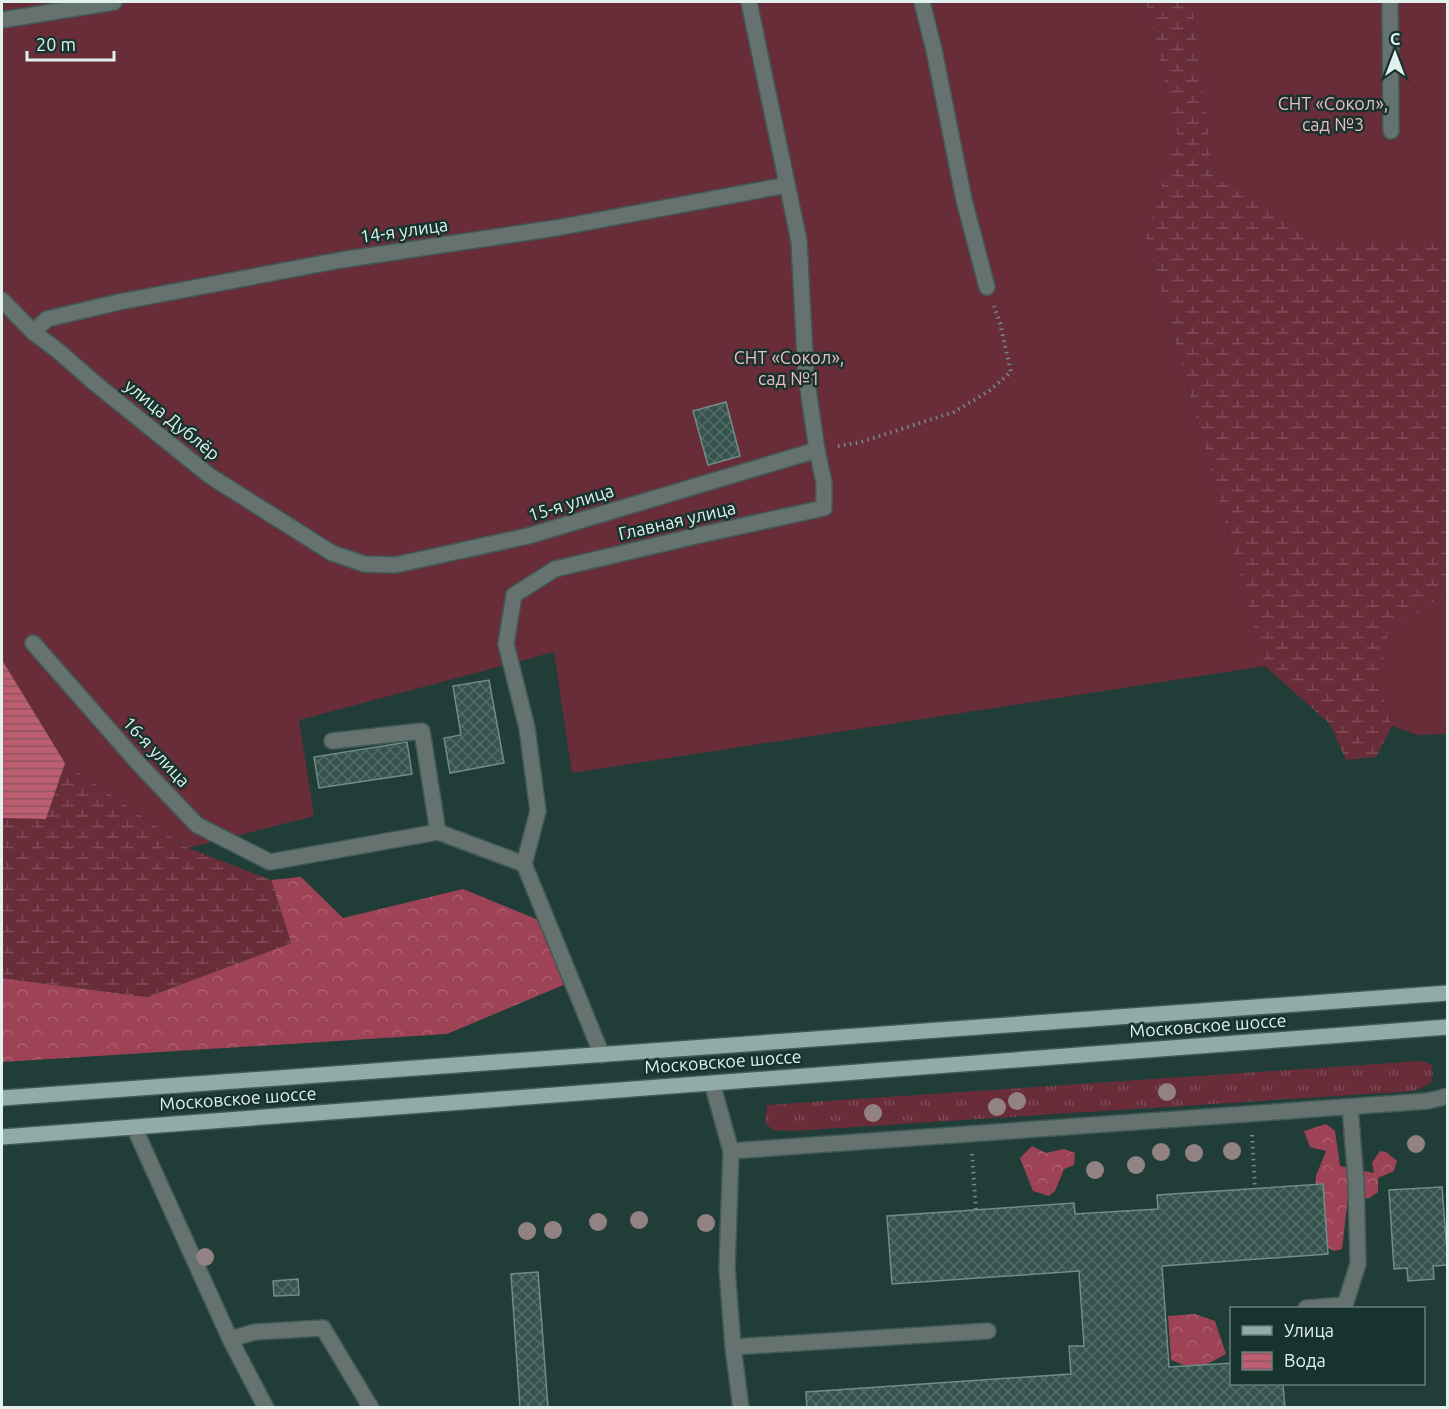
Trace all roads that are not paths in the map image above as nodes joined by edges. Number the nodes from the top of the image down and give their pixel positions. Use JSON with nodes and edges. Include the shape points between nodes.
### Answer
{"nodes":[{"id":1,"x":114,"y":2,"type":"edge"},
{"id":2,"x":749,"y":2,"type":"edge"},
{"id":3,"x":922,"y":2,"type":"edge"},
{"id":4,"x":1390,"y":2,"type":"edge"},
{"id":5,"x":1398,"y":2,"type":"edge"},
{"id":6,"x":2,"y":20,"type":"edge"},
{"id":7,"x":1391,"y":131,"type":"dead end"},
{"id":8,"x":788,"y":185,"type":"junction"},
{"id":9,"x":987,"y":287,"type":"road end"},
{"id":10,"x":2,"y":300,"type":"edge"},
{"id":11,"x":33,"y":332,"type":"junction"},
{"id":12,"x":817,"y":450,"type":"junction"},
{"id":13,"x":332,"y":553,"type":"joint"},
{"id":14,"x":33,"y":643,"type":"dead end"},
{"id":15,"x":332,"y":741,"type":"dead end"},
{"id":16,"x":438,"y":832,"type":"junction"},
{"id":17,"x":524,"y":864,"type":"junction"},
{"id":18,"x":1448,"y":993,"type":"edge"},
{"id":19,"x":1448,"y":1027,"type":"edge"},
{"id":20,"x":602,"y":1055,"type":"junction"},
{"id":21,"x":712,"y":1083,"type":"junction"},
{"id":22,"x":1448,"y":1096,"type":"edge"},
{"id":23,"x":2,"y":1098,"type":"edge"},
{"id":24,"x":1350,"y":1107,"type":"junction"},
{"id":25,"x":134,"y":1127,"type":"junction"},
{"id":26,"x":2,"y":1137,"type":"edge"},
{"id":27,"x":731,"y":1152,"type":"junction"},
{"id":28,"x":1319,"y":1307,"type":"edge"},
{"id":29,"x":988,"y":1331,"type":"dead end"},
{"id":30,"x":230,"y":1339,"type":"junction"},
{"id":31,"x":733,"y":1347,"type":"junction"},
{"id":32,"x":266,"y":1407,"type":"edge"},
{"id":33,"x":371,"y":1407,"type":"edge"},
{"id":34,"x":741,"y":1407,"type":"edge"}],
"edges":[{"from":1,"to":6,"type":"street"},
{"from":2,"to":8,"type":"street","name":"Главная улица"},
{"from":3,"to":9,"type":"street","via":[[964,200]]},
{"from":4,"to":5,"type":"street"},
{"from":4,"to":7,"type":"street"},
{"from":8,"to":11,"type":"street","name":"14-я улица","via":[[556,228],[341,260],[119,302],[47,319]]},
{"from":8,"to":12,"type":"street","name":"Главная улица","via":[[799,241],[806,375]]},
{"from":10,"to":11,"type":"street","name":"улица Дублёр"},
{"from":11,"to":13,"type":"street","name":"улица Дублёр","via":[[210,476]]},
{"from":12,"to":13,"type":"street","name":"15-я улица","via":[[528,536],[394,565],[364,564]]},
{"from":12,"to":17,"type":"street","name":"Главная улица","via":[[824,508],[555,569],[514,595],[506,645],[527,728],[538,811]]},
{"from":14,"to":16,"type":"street","name":"16-я улица","via":[[197,825],[270,862]]},
{"from":15,"to":16,"type":"street","via":[[422,731]]},
{"from":16,"to":17,"type":"street"},
{"from":17,"to":20,"type":"street"},
{"from":18,"to":20,"type":"main road","name":"Московское шоссе"},
{"from":19,"to":21,"type":"main road","name":"Московское шоссе"},
{"from":20,"to":23,"type":"main road","name":"Московское шоссе"},
{"from":21,"to":25,"type":"main road","name":"Московское шоссе"},
{"from":21,"to":27,"type":"street"},
{"from":22,"to":24,"type":"street"},
{"from":24,"to":27,"type":"street"},
{"from":24,"to":28,"type":"street","via":[[1358,1264],[1345,1305]]},
{"from":25,"to":26,"type":"main road","name":"Московское шоссе"},
{"from":25,"to":30,"type":"street"},
{"from":27,"to":31,"type":"street","via":[[727,1268]]},
{"from":29,"to":31,"type":"street"},
{"from":30,"to":32,"type":"street"},
{"from":30,"to":33,"type":"street","via":[[255,1332],[323,1328]]},
{"from":31,"to":34,"type":"street"}]}
